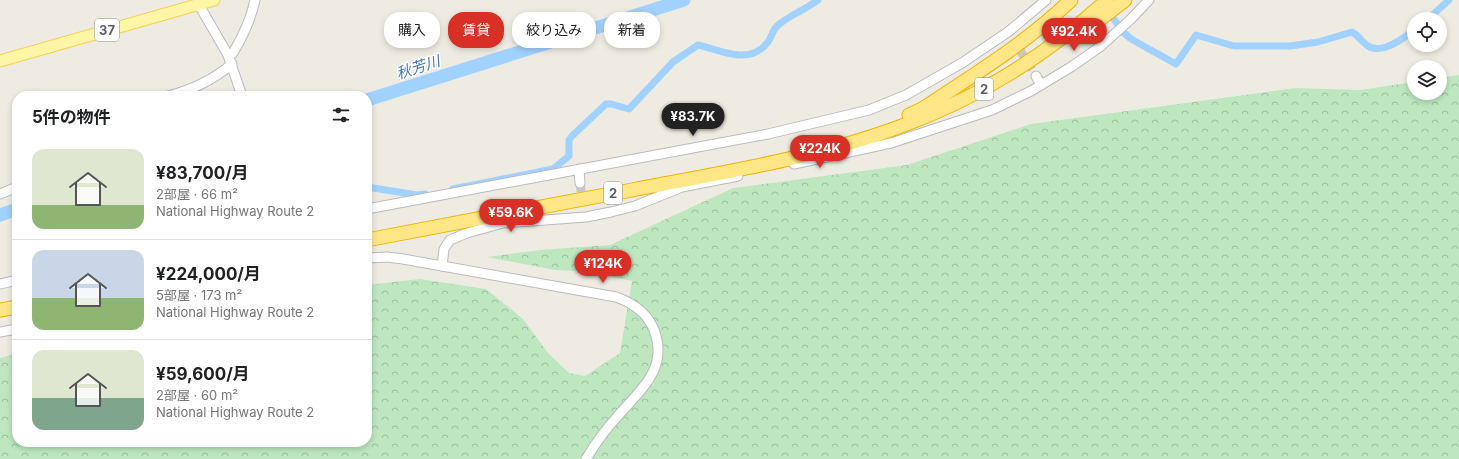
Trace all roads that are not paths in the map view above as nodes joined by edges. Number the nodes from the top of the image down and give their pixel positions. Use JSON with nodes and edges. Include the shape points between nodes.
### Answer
{"nodes":[{"id":1,"x":214,"y":0,"type":"edge"},
{"id":2,"x":255,"y":0,"type":"edge"},
{"id":3,"x":1046,"y":0,"type":"edge"},
{"id":4,"x":1071,"y":0,"type":"edge"},
{"id":5,"x":1149,"y":0,"type":"edge"},
{"id":6,"x":1117,"y":2,"type":"edge"},
{"id":7,"x":199,"y":5,"type":"junction"},
{"id":8,"x":228,"y":55,"type":"junction"},
{"id":9,"x":0,"y":61,"type":"edge"},
{"id":10,"x":232,"y":64,"type":"junction"},
{"id":11,"x":1036,"y":76,"type":"tunnel mouth"},
{"id":12,"x":1041,"y":85,"type":"junction"},
{"id":13,"x":188,"y":91,"type":"edge"},
{"id":14,"x":240,"y":91,"type":"edge"},
{"id":15,"x":858,"y":141,"type":"junction"},
{"id":16,"x":579,"y":168,"type":"junction"},
{"id":17,"x":580,"y":183,"type":"tunnel mouth"},
{"id":18,"x":12,"y":190,"type":"edge"},
{"id":19,"x":0,"y":194,"type":"edge"},
{"id":20,"x":584,"y":205,"type":"tunnel mouth"},
{"id":21,"x":372,"y":208,"type":"edge"},
{"id":22,"x":586,"y":216,"type":"junction"},
{"id":23,"x":372,"y":239,"type":"edge"},
{"id":24,"x":372,"y":258,"type":"edge"},
{"id":25,"x":442,"y":266,"type":"junction"},
{"id":26,"x":12,"y":281,"type":"edge"},
{"id":27,"x":0,"y":284,"type":"edge"},
{"id":28,"x":12,"y":308,"type":"edge"},
{"id":29,"x":0,"y":310,"type":"edge"},
{"id":30,"x":12,"y":330,"type":"edge"},
{"id":31,"x":0,"y":332,"type":"edge"},
{"id":32,"x":586,"y":459,"type":"edge"}],
"edges":[{"from":1,"to":7,"type":"main road","number":"37"},
{"from":2,"to":8,"type":"street","via":[[252,16],[244,34],[233,53]]},
{"from":3,"to":16,"type":"street","via":[[1010,36],[906,95],[869,110],[768,134]]},
{"from":4,"to":15,"type":"highway","via":[[1028,38],[973,77],[922,109]]},
{"from":5,"to":12,"type":"street","via":[[1116,33],[1071,67]]},
{"from":6,"to":15,"type":"highway","number":"2","via":[[993,84],[929,115]]},
{"from":7,"to":8,"type":"street"},
{"from":7,"to":9,"type":"main road","number":"37"},
{"from":8,"to":10,"type":"street"},
{"from":10,"to":13,"type":"street","via":[[221,74]]},
{"from":10,"to":14,"type":"street"},
{"from":11,"to":12,"type":"street"},
{"from":12,"to":22,"type":"street","via":[[976,117],[891,143],[682,187],[636,206]]},
{"from":15,"to":23,"type":"highway","number":"2","via":[[746,168]]},
{"from":16,"to":17,"type":"street"},
{"from":16,"to":21,"type":"street"},
{"from":18,"to":19,"type":"street"},
{"from":20,"to":22,"type":"street"},
{"from":22,"to":25,"type":"street","via":[[503,223],[467,233],[450,240],[444,249]]},
{"from":24,"to":25,"type":"street","via":[[387,257]]},
{"from":25,"to":32,"type":"street","via":[[616,297],[637,307],[645,315],[652,325],[658,347],[655,369],[643,388],[602,435]]},
{"from":26,"to":27,"type":"street"},
{"from":28,"to":29,"type":"highway"},
{"from":30,"to":31,"type":"street"}]}
